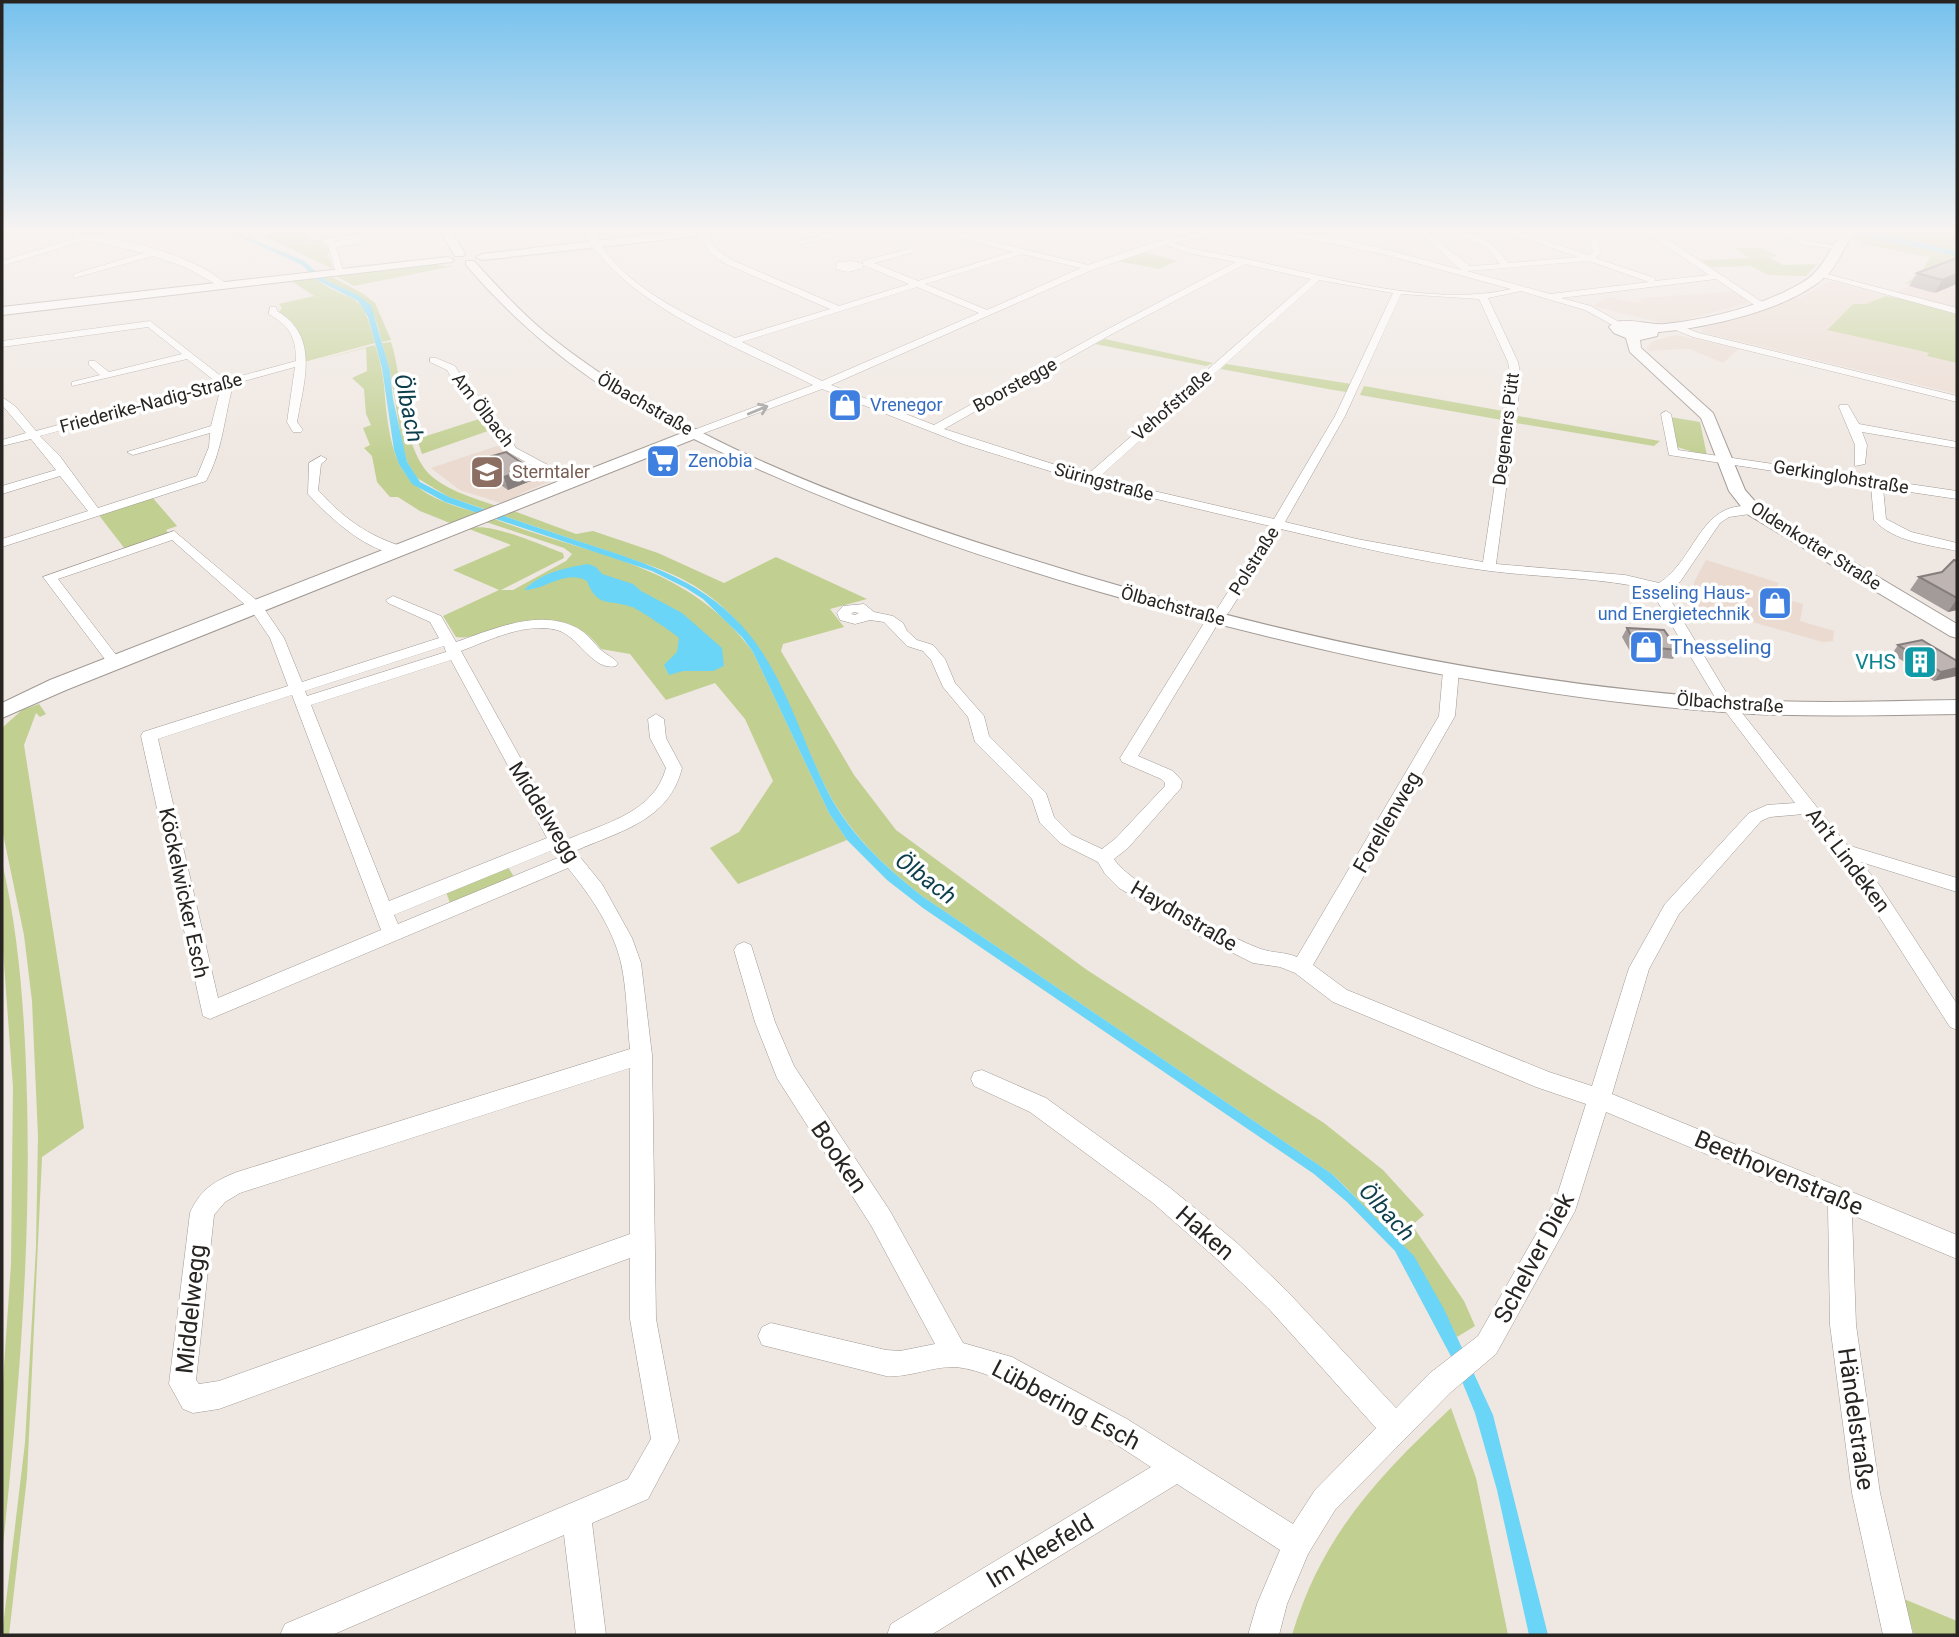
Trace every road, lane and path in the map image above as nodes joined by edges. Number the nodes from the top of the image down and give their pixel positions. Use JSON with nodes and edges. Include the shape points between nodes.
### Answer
{"nodes":[{"id":1,"x":23,"y":308,"type":"edge"},
{"id":2,"x":508,"y":308,"type":"edge"},
{"id":3,"x":673,"y":308,"type":"edge"},
{"id":4,"x":976,"y":308,"type":"edge"},
{"id":5,"x":997,"y":308,"type":"edge"},
{"id":6,"x":1154,"y":308,"type":"edge"},
{"id":7,"x":1282,"y":308,"type":"edge"},
{"id":8,"x":1391,"y":308,"type":"edge"},
{"id":9,"x":1488,"y":308,"type":"edge"},
{"id":10,"x":1586,"y":308,"type":"edge"},
{"id":11,"x":1743,"y":308,"type":"edge"},
{"id":12,"x":273,"y":309,"type":"dead end"},
{"id":13,"x":839,"y":309,"type":"edge"},
{"id":14,"x":2,"y":311,"type":"edge"},
{"id":15,"x":987,"y":313,"type":"junction"},
{"id":16,"x":1618,"y":325,"type":"junction"},
{"id":17,"x":1676,"y":327,"type":"junction"},
{"id":18,"x":1649,"y":329,"type":"junction"},
{"id":19,"x":1632,"y":335,"type":"junction"},
{"id":20,"x":733,"y":342,"type":"junction"},
{"id":21,"x":2,"y":344,"type":"edge"},
{"id":22,"x":191,"y":355,"type":"junction"},
{"id":23,"x":433,"y":360,"type":"dead end"},
{"id":24,"x":92,"y":363,"type":"dead end"},
{"id":25,"x":299,"y":363,"type":"junction"},
{"id":26,"x":107,"y":376,"type":"junction"},
{"id":27,"x":76,"y":384,"type":"dead end"},
{"id":28,"x":225,"y":384,"type":"junction"},
{"id":29,"x":822,"y":385,"type":"junction"},
{"id":30,"x":1957,"y":399,"type":"edge"},
{"id":31,"x":2,"y":402,"type":"edge"},
{"id":32,"x":1844,"y":407,"type":"dead end"},
{"id":33,"x":1666,"y":414,"type":"dead end"},
{"id":34,"x":216,"y":428,"type":"junction"},
{"id":35,"x":1855,"y":428,"type":"junction"},
{"id":36,"x":297,"y":430,"type":"dead end"},
{"id":37,"x":934,"y":430,"type":"junction"},
{"id":38,"x":695,"y":433,"type":"junction"},
{"id":39,"x":34,"y":435,"type":"junction"},
{"id":40,"x":2,"y":443,"type":"edge"},
{"id":41,"x":1957,"y":445,"type":"edge"},
{"id":42,"x":133,"y":452,"type":"dead end"},
{"id":43,"x":321,"y":459,"type":"dead end"},
{"id":44,"x":1725,"y":460,"type":"junction"},
{"id":45,"x":1859,"y":464,"type":"dead end"},
{"id":46,"x":63,"y":472,"type":"junction"},
{"id":47,"x":1089,"y":479,"type":"junction"},
{"id":48,"x":570,"y":482,"type":"junction"},
{"id":49,"x":1877,"y":483,"type":"junction"},
{"id":50,"x":2,"y":490,"type":"edge"},
{"id":51,"x":1957,"y":495,"type":"edge"},
{"id":52,"x":1753,"y":510,"type":"junction"},
{"id":53,"x":94,"y":511,"type":"junction"},
{"id":54,"x":1277,"y":524,"type":"junction"},
{"id":55,"x":6,"y":539,"type":"edge"},
{"id":56,"x":1957,"y":547,"type":"edge"},
{"id":57,"x":399,"y":550,"type":"junction"},
{"id":58,"x":1489,"y":567,"type":"junction"},
{"id":59,"x":1661,"y":588,"type":"junction"},
{"id":60,"x":393,"y":600,"type":"dead end"},
{"id":61,"x":256,"y":607,"type":"junction"},
{"id":62,"x":1220,"y":613,"type":"junction"},
{"id":63,"x":867,"y":615,"type":"dead end"},
{"id":64,"x":1957,"y":632,"type":"edge"},
{"id":65,"x":451,"y":648,"type":"junction"},
{"id":66,"x":115,"y":663,"type":"junction"},
{"id":67,"x":611,"y":663,"type":"dead end"},
{"id":68,"x":1451,"y":671,"type":"junction"},
{"id":69,"x":58,"y":685,"type":"junction"},
{"id":70,"x":301,"y":695,"type":"junction"},
{"id":71,"x":2,"y":701,"type":"edge"},
{"id":72,"x":1728,"y":705,"type":"junction"},
{"id":73,"x":1957,"y":707,"type":"edge"},
{"id":74,"x":2,"y":711,"type":"edge"},
{"id":75,"x":656,"y":719,"type":"dead end"},
{"id":76,"x":1809,"y":808,"type":"junction"},
{"id":77,"x":564,"y":850,"type":"junction"},
{"id":78,"x":1842,"y":850,"type":"junction"},
{"id":79,"x":1104,"y":857,"type":"junction"},
{"id":80,"x":1957,"y":885,"type":"edge"},
{"id":81,"x":382,"y":912,"type":"junction"},
{"id":82,"x":392,"y":934,"type":"junction"},
{"id":83,"x":744,"y":950,"type":"dead end"},
{"id":84,"x":1302,"y":967,"type":"junction"},
{"id":85,"x":1957,"y":1021,"type":"edge"},
{"id":86,"x":642,"y":1055,"type":"junction"},
{"id":87,"x":982,"y":1079,"type":"dead end"},
{"id":88,"x":1600,"y":1098,"type":"junction"},
{"id":89,"x":1840,"y":1199,"type":"junction"},
{"id":90,"x":643,"y":1241,"type":"junction"},
{"id":91,"x":1957,"y":1247,"type":"edge"},
{"id":92,"x":771,"y":1336,"type":"dead end"},
{"id":93,"x":955,"y":1354,"type":"junction"},
{"id":94,"x":1394,"y":1427,"type":"junction"},
{"id":95,"x":1177,"y":1468,"type":"junction"},
{"id":96,"x":577,"y":1517,"type":"junction"},
{"id":97,"x":1297,"y":1544,"type":"junction"},
{"id":98,"x":296,"y":1635,"type":"edge"},
{"id":99,"x":591,"y":1635,"type":"edge"},
{"id":100,"x":902,"y":1635,"type":"edge"},
{"id":101,"x":1264,"y":1635,"type":"edge"},
{"id":102,"x":1898,"y":1635,"type":"edge"}],
"edges":[{"from":1,"to":14,"type":"street"},
{"from":2,"to":38,"type":"street","name":"Ölbachstraße","via":[[569,360]]},
{"from":3,"to":20,"type":"street","name":"Süringstraße"},
{"from":4,"to":15,"type":"street"},
{"from":5,"to":15,"type":"street"},
{"from":6,"to":37,"type":"street","name":"Boorstegge"},
{"from":7,"to":47,"type":"street","name":"Vehofstraße"},
{"from":8,"to":54,"type":"street","name":"Polstraße","via":[[1360,381]]},
{"from":9,"to":58,"type":"street","name":"Degeners Pütt","via":[[1516,378]]},
{"from":10,"to":16,"type":"street"},
{"from":11,"to":17,"type":"street"},
{"from":12,"to":25,"type":"street","via":[[296,333]]},
{"from":13,"to":20,"type":"street"},
{"from":15,"to":29,"type":"street"},
{"from":16,"to":18,"type":"street"},
{"from":16,"to":19,"type":"street","via":[[1616,329]]},
{"from":17,"to":18,"type":"street"},
{"from":17,"to":30,"type":"street"},
{"from":18,"to":19,"type":"street","via":[[1650,335]]},
{"from":19,"to":44,"type":"street","name":"Oldenkotter Straße","via":[[1635,349],[1708,416]]},
{"from":20,"to":29,"type":"street","name":"Süringstraße"},
{"from":21,"to":22,"type":"street","via":[[150,324]]},
{"from":22,"to":26,"type":"street"},
{"from":22,"to":28,"type":"street"},
{"from":23,"to":48,"type":"street","name":"Am Ölbach","via":[[451,368],[512,450]]},
{"from":24,"to":26,"type":"street"},
{"from":25,"to":28,"type":"street","name":"Friederike-Nadig-Straße"},
{"from":25,"to":36,"type":"street","via":[[292,422]]},
{"from":26,"to":27,"type":"street"},
{"from":28,"to":34,"type":"street"},
{"from":28,"to":39,"type":"street","name":"Friederike-Nadig-Straße"},
{"from":29,"to":37,"type":"street","name":"Süringstraße"},
{"from":38,"to":29,"type":"street","one_way":true},
{"from":31,"to":39,"type":"street","via":[[11,406]]},
{"from":32,"to":35,"type":"street"},
{"from":33,"to":44,"type":"street","name":"Gerkinglohstraße","via":[[1673,453]]},
{"from":34,"to":42,"type":"street"},
{"from":34,"to":53,"type":"street","via":[[215,447],[202,478]]},
{"from":35,"to":41,"type":"street"},
{"from":35,"to":45,"type":"street","via":[[1861,445]]},
{"from":37,"to":47,"type":"street","name":"Süringstraße"},
{"from":38,"to":48,"type":"street"},
{"from":38,"to":62,"type":"street","name":"Ölbachstraße","via":[[923,531],[1060,575]]},
{"from":39,"to":40,"type":"street","name":"Friederike-Nadig-Straße"},
{"from":39,"to":46,"type":"street"},
{"from":43,"to":57,"type":"street","via":[[315,463],[311,484],[321,503],[353,531]]},
{"from":44,"to":49,"type":"street","name":"Gerkinglohstraße"},
{"from":44,"to":52,"type":"street","name":"Oldenkotter Straße","via":[[1737,491]]},
{"from":46,"to":50,"type":"street"},
{"from":46,"to":53,"type":"street"},
{"from":47,"to":54,"type":"street","name":"Süringstraße"},
{"from":48,"to":57,"type":"street"},
{"from":49,"to":51,"type":"street","name":"Gerkinglohstraße"},
{"from":49,"to":56,"type":"street","via":[[1880,520],[1887,527]]},
{"from":52,"to":59,"type":"street","via":[[1716,520],[1675,579]]},
{"from":52,"to":64,"type":"street","name":"Oldenkotter Straße"},
{"from":53,"to":55,"type":"street"},
{"from":54,"to":58,"type":"street","name":"Süringstraße"},
{"from":54,"to":62,"type":"street","name":"Polstraße"},
{"from":57,"to":61,"type":"street"},
{"from":58,"to":59,"type":"street","name":"Süringstraße","via":[[1625,579]]},
{"from":59,"to":72,"type":"street","name":"An't Lindeken","via":[[1660,594]]},
{"from":60,"to":65,"type":"street","name":"Middelwegg","via":[[436,619]]},
{"from":61,"to":66,"type":"street"},
{"from":61,"to":66,"type":"street","via":[[174,535],[50,577]]},
{"from":61,"to":70,"type":"street","via":[[277,638]]},
{"from":62,"to":68,"type":"street","name":"Ölbachstraße","via":[[1342,649]]},
{"from":62,"to":79,"type":"street","name":"Polstraße","via":[[1128,758],[1167,775],[1174,781],[1173,788]]},
{"from":63,"to":79,"type":"street","name":"Haydnstraße","via":[[888,619],[912,643],[928,648],[948,684],[976,716],[981,738],[1040,797],[1046,819],[1066,839]]},
{"from":65,"to":67,"type":"street","name":"Köckelwicker Esch","via":[[542,625],[576,633],[599,659]]},
{"from":65,"to":70,"type":"street","name":"Köckelwicker Esch"},
{"from":65,"to":77,"type":"street","name":"Middelwegg"},
{"from":66,"to":69,"type":"street"},
{"from":68,"to":72,"type":"street","name":"Ölbachstraße"},
{"from":68,"to":84,"type":"street","name":"Forellenweg","via":[[1447,716]]},
{"from":69,"to":71,"type":"street"},
{"from":69,"to":74,"type":"street"},
{"from":70,"to":81,"type":"street"},
{"from":70,"to":82,"type":"street","name":"Köckelwicker Esch","via":[[149,736],[210,1010]]},
{"from":72,"to":73,"type":"street","name":"Ölbachstraße"},
{"from":72,"to":76,"type":"street","name":"An't Lindeken"},
{"from":75,"to":77,"type":"street","via":[[658,738],[674,768],[668,790],[640,816]]},
{"from":76,"to":78,"type":"street","name":"An't Lindeken"},
{"from":76,"to":88,"type":"street","name":"Schelver Diek","via":[[1766,811],[1755,817],[1672,909],[1639,968]]},
{"from":77,"to":81,"type":"street"},
{"from":77,"to":82,"type":"street","name":"Köckelwicker Esch"},
{"from":77,"to":86,"type":"street","name":"Middelwegg","via":[[595,889],[622,938],[631,963]]},
{"from":78,"to":80,"type":"street"},
{"from":78,"to":85,"type":"street","name":"An't Lindeken"},
{"from":79,"to":84,"type":"street","name":"Haydnstraße","via":[[1126,883],[1210,933],[1252,954]]},
{"from":81,"to":82,"type":"street"},
{"from":83,"to":93,"type":"street","name":"Booken","via":[[785,1071],[881,1219]]},
{"from":84,"to":88,"type":"street","name":"Haydnstraße","via":[[1340,996],[1544,1080]]},
{"from":86,"to":90,"type":"street","name":"Middelwegg"},
{"from":86,"to":90,"type":"street","name":"Middelwegg","via":[[218,1192],[202,1213],[182,1384],[193,1399],[219,1395]]},
{"from":87,"to":94,"type":"street","name":"Haken","via":[[1048,1112],[1218,1243],[1278,1300]]},
{"from":88,"to":89,"type":"street","name":"Beethovenstraße"},
{"from":88,"to":94,"type":"street","name":"Schelver Diek","via":[[1567,1203],[1487,1345]]},
{"from":89,"to":91,"type":"street","name":"Beethovenstraße"},
{"from":89,"to":102,"type":"street","name":"Händelstraße","via":[[1843,1325],[1866,1493]]},
{"from":90,"to":96,"type":"street","name":"Middelwegg","via":[[643,1319],[665,1441],[638,1489]]},
{"from":92,"to":93,"type":"street","name":"Lübbering Esch","via":[[886,1363]]},
{"from":93,"to":95,"type":"street","name":"Lübbering Esch","via":[[1003,1366]]},
{"from":94,"to":97,"type":"street","name":"Schelver Diek","via":[[1325,1500]]},
{"from":95,"to":97,"type":"street","name":"Lübbering Esch"},
{"from":95,"to":100,"type":"street","name":"Im Kleefeld"},
{"from":96,"to":98,"type":"street","name":"Middelwegg"},
{"from":96,"to":99,"type":"street"},
{"from":97,"to":101,"type":"street","name":"Schelver Diek"}]}
